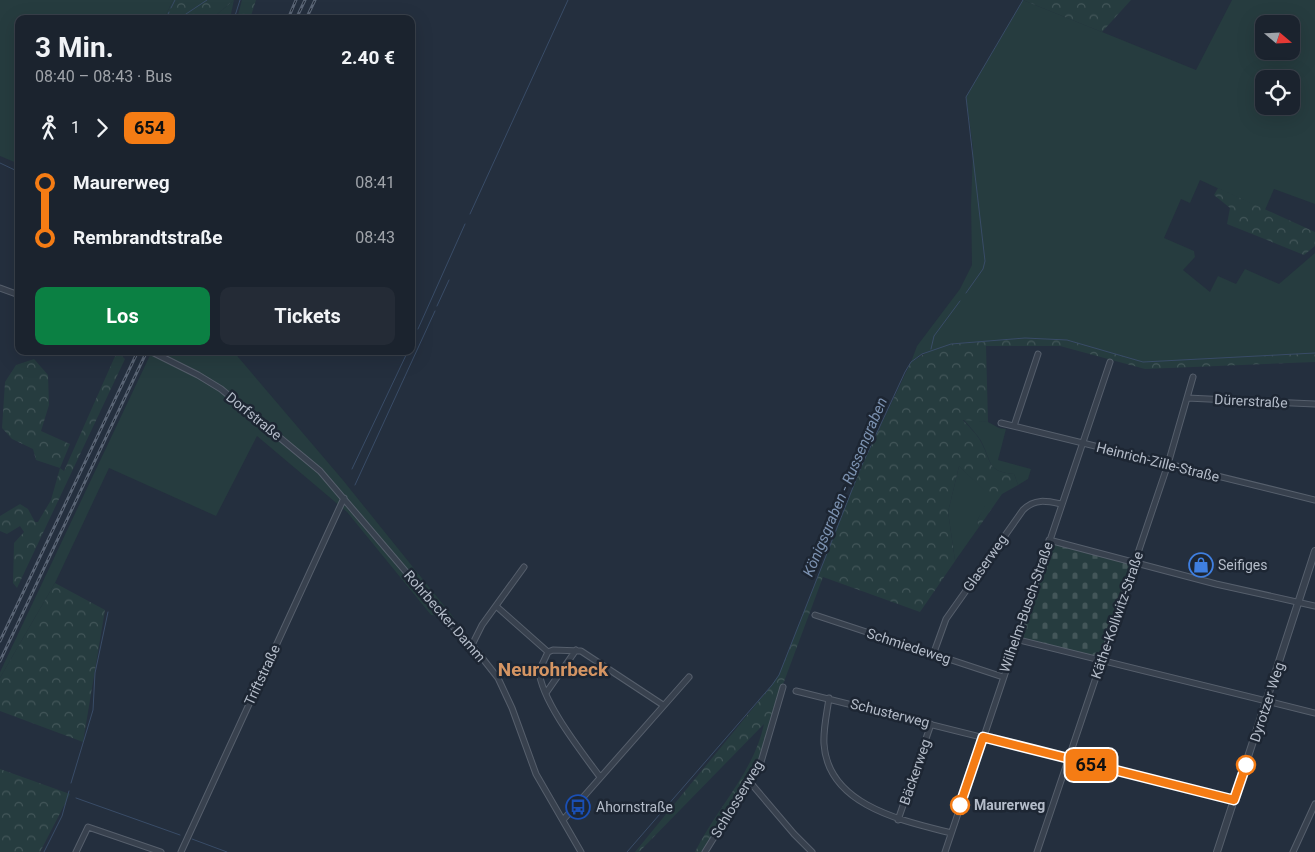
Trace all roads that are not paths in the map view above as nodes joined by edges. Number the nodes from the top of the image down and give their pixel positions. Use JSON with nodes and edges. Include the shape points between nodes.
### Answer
{"nodes":[{"id":1,"x":0,"y":288,"type":"edge"},
{"id":2,"x":15,"y":294,"type":"edge"},
{"id":3,"x":1038,"y":354,"type":"dead end"},
{"id":4,"x":158,"y":355,"type":"edge"},
{"id":5,"x":1110,"y":362,"type":"dead end"},
{"id":6,"x":1194,"y":377,"type":"dead end"},
{"id":7,"x":1187,"y":398,"type":"junction"},
{"id":8,"x":1315,"y":404,"type":"edge"},
{"id":9,"x":1001,"y":423,"type":"dead end"},
{"id":10,"x":1014,"y":426,"type":"junction"},
{"id":11,"x":1082,"y":443,"type":"junction"},
{"id":12,"x":1168,"y":464,"type":"junction"},
{"id":13,"x":344,"y":498,"type":"junction"},
{"id":14,"x":1315,"y":500,"type":"edge"},
{"id":15,"x":1062,"y":504,"type":"junction"},
{"id":16,"x":1049,"y":540,"type":"junction"},
{"id":17,"x":1315,"y":551,"type":"edge"},
{"id":18,"x":1135,"y":561,"type":"junction"},
{"id":19,"x":524,"y":567,"type":"dead end"},
{"id":20,"x":1299,"y":602,"type":"junction"},
{"id":21,"x":496,"y":606,"type":"junction"},
{"id":22,"x":1315,"y":606,"type":"edge"},
{"id":23,"x":815,"y":615,"type":"dead end"},
{"id":24,"x":1016,"y":639,"type":"junction"},
{"id":25,"x":472,"y":645,"type":"junction"},
{"id":26,"x":576,"y":650,"type":"junction"},
{"id":27,"x":548,"y":652,"type":"junction"},
{"id":28,"x":933,"y":655,"type":"junction"},
{"id":29,"x":1102,"y":660,"type":"junction"},
{"id":30,"x":689,"y":677,"type":"dead end"},
{"id":31,"x":1003,"y":677,"type":"junction"},
{"id":32,"x":783,"y":688,"type":"dead end"},
{"id":33,"x":796,"y":691,"type":"dead end"},
{"id":34,"x":546,"y":693,"type":"junction"},
{"id":35,"x":829,"y":698,"type":"junction"},
{"id":36,"x":1268,"y":701,"type":"junction"},
{"id":37,"x":664,"y":705,"type":"junction"},
{"id":38,"x":1315,"y":712,"type":"edge"},
{"id":39,"x":931,"y":724,"type":"junction"},
{"id":40,"x":983,"y":737,"type":"junction"},
{"id":41,"x":1069,"y":760,"type":"junction"},
{"id":42,"x":600,"y":777,"type":"junction"},
{"id":43,"x":749,"y":781,"type":"junction"},
{"id":44,"x":1234,"y":800,"type":"junction"},
{"id":45,"x":1315,"y":804,"type":"edge"},
{"id":46,"x":563,"y":820,"type":"junction"},
{"id":47,"x":898,"y":820,"type":"junction"},
{"id":48,"x":951,"y":833,"type":"junction"},
{"id":49,"x":76,"y":852,"type":"edge"},
{"id":50,"x":161,"y":852,"type":"edge"},
{"id":51,"x":180,"y":852,"type":"edge"},
{"id":52,"x":581,"y":852,"type":"edge"},
{"id":53,"x":705,"y":852,"type":"edge"},
{"id":54,"x":812,"y":852,"type":"edge"},
{"id":55,"x":944,"y":852,"type":"edge"},
{"id":56,"x":1037,"y":852,"type":"edge"},
{"id":57,"x":1217,"y":852,"type":"edge"},
{"id":58,"x":1293,"y":852,"type":"edge"}],
"edges":[{"from":1,"to":2,"type":"street"},
{"from":3,"to":10,"type":"street"},
{"from":4,"to":13,"type":"street","name":"Dorfstraße","via":[[230,396],[320,471]]},
{"from":5,"to":11,"type":"street","name":"Wilhelm-Busch-Straße"},
{"from":6,"to":7,"type":"street","name":"Käthe-Kollwitz-Straße"},
{"from":7,"to":8,"type":"street","name":"Dürerstraße"},
{"from":7,"to":12,"type":"street","name":"Käthe-Kollwitz-Straße"},
{"from":9,"to":10,"type":"street","name":"Heinrich-Zille-Straße"},
{"from":10,"to":11,"type":"street","name":"Heinrich-Zille-Straße"},
{"from":11,"to":12,"type":"street","name":"Heinrich-Zille-Straße"},
{"from":11,"to":15,"type":"street","name":"Wilhelm-Busch-Straße"},
{"from":12,"to":14,"type":"street","name":"Heinrich-Zille-Straße"},
{"from":12,"to":18,"type":"street","name":"Käthe-Kollwitz-Straße"},
{"from":13,"to":25,"type":"street","name":"Rohrbecker Damm"},
{"from":13,"to":51,"type":"street","name":"Triftstraße"},
{"from":15,"to":16,"type":"street","name":"Wilhelm-Busch-Straße"},
{"from":15,"to":28,"type":"street","name":"Glaserweg","via":[[1032,502],[1023,510],[946,619]]},
{"from":16,"to":18,"type":"street"},
{"from":16,"to":24,"type":"street","name":"Wilhelm-Busch-Straße"},
{"from":17,"to":20,"type":"street","name":"Dyrotzer Weg"},
{"from":18,"to":20,"type":"street","via":[[1216,584]]},
{"from":18,"to":29,"type":"street","name":"Käthe-Kollwitz-Straße"},
{"from":19,"to":21,"type":"street"},
{"from":20,"to":22,"type":"street"},
{"from":20,"to":36,"type":"street","name":"Dyrotzer Weg"},
{"from":21,"to":25,"type":"street"},
{"from":21,"to":27,"type":"street"},
{"from":23,"to":28,"type":"street","name":"Schmiedeweg"},
{"from":24,"to":29,"type":"street"},
{"from":24,"to":31,"type":"street","name":"Wilhelm-Busch-Straße"},
{"from":25,"to":46,"type":"street","name":"Rohrbecker Damm","via":[[498,678],[536,774]]},
{"from":26,"to":27,"type":"street"},
{"from":26,"to":34,"type":"street"},
{"from":26,"to":37,"type":"street"},
{"from":27,"to":34,"type":"street","via":[[539,671]]},
{"from":28,"to":31,"type":"street","name":"Schmiedeweg"},
{"from":29,"to":36,"type":"street"},
{"from":29,"to":41,"type":"street","name":"Käthe-Kollwitz-Straße"},
{"from":30,"to":37,"type":"street"},
{"from":31,"to":40,"type":"street","name":"Wilhelm-Busch-Straße"},
{"from":32,"to":43,"type":"street","name":"Schlosserweg","via":[[761,762]]},
{"from":33,"to":35,"type":"street","name":"Schusterweg"},
{"from":34,"to":42,"type":"street","via":[[568,734]]},
{"from":35,"to":39,"type":"street","name":"Schusterweg"},
{"from":35,"to":47,"type":"street","via":[[824,745],[832,772],[851,794]]},
{"from":36,"to":38,"type":"street"},
{"from":36,"to":44,"type":"street","name":"Dyrotzer Weg"},
{"from":37,"to":42,"type":"street"},
{"from":39,"to":40,"type":"street","name":"Schusterweg"},
{"from":39,"to":47,"type":"street","name":"Bäckerweg"},
{"from":40,"to":41,"type":"street","name":"Schusterweg"},
{"from":40,"to":48,"type":"street","name":"Wilhelm-Busch-Straße"},
{"from":41,"to":44,"type":"street","name":"Schusterweg"},
{"from":41,"to":56,"type":"street","name":"Käthe-Kollwitz-Straße"},
{"from":42,"to":46,"type":"street"},
{"from":43,"to":53,"type":"street","name":"Schlosserweg"},
{"from":43,"to":54,"type":"street"},
{"from":44,"to":57,"type":"street","name":"Dyrotzer Weg"},
{"from":45,"to":58,"type":"street"},
{"from":46,"to":52,"type":"street","name":"Rohrbecker Damm"},
{"from":47,"to":48,"type":"street"},
{"from":48,"to":55,"type":"street","name":"Wilhelm-Busch-Straße"},
{"from":49,"to":50,"type":"street","via":[[88,827]]}]}
